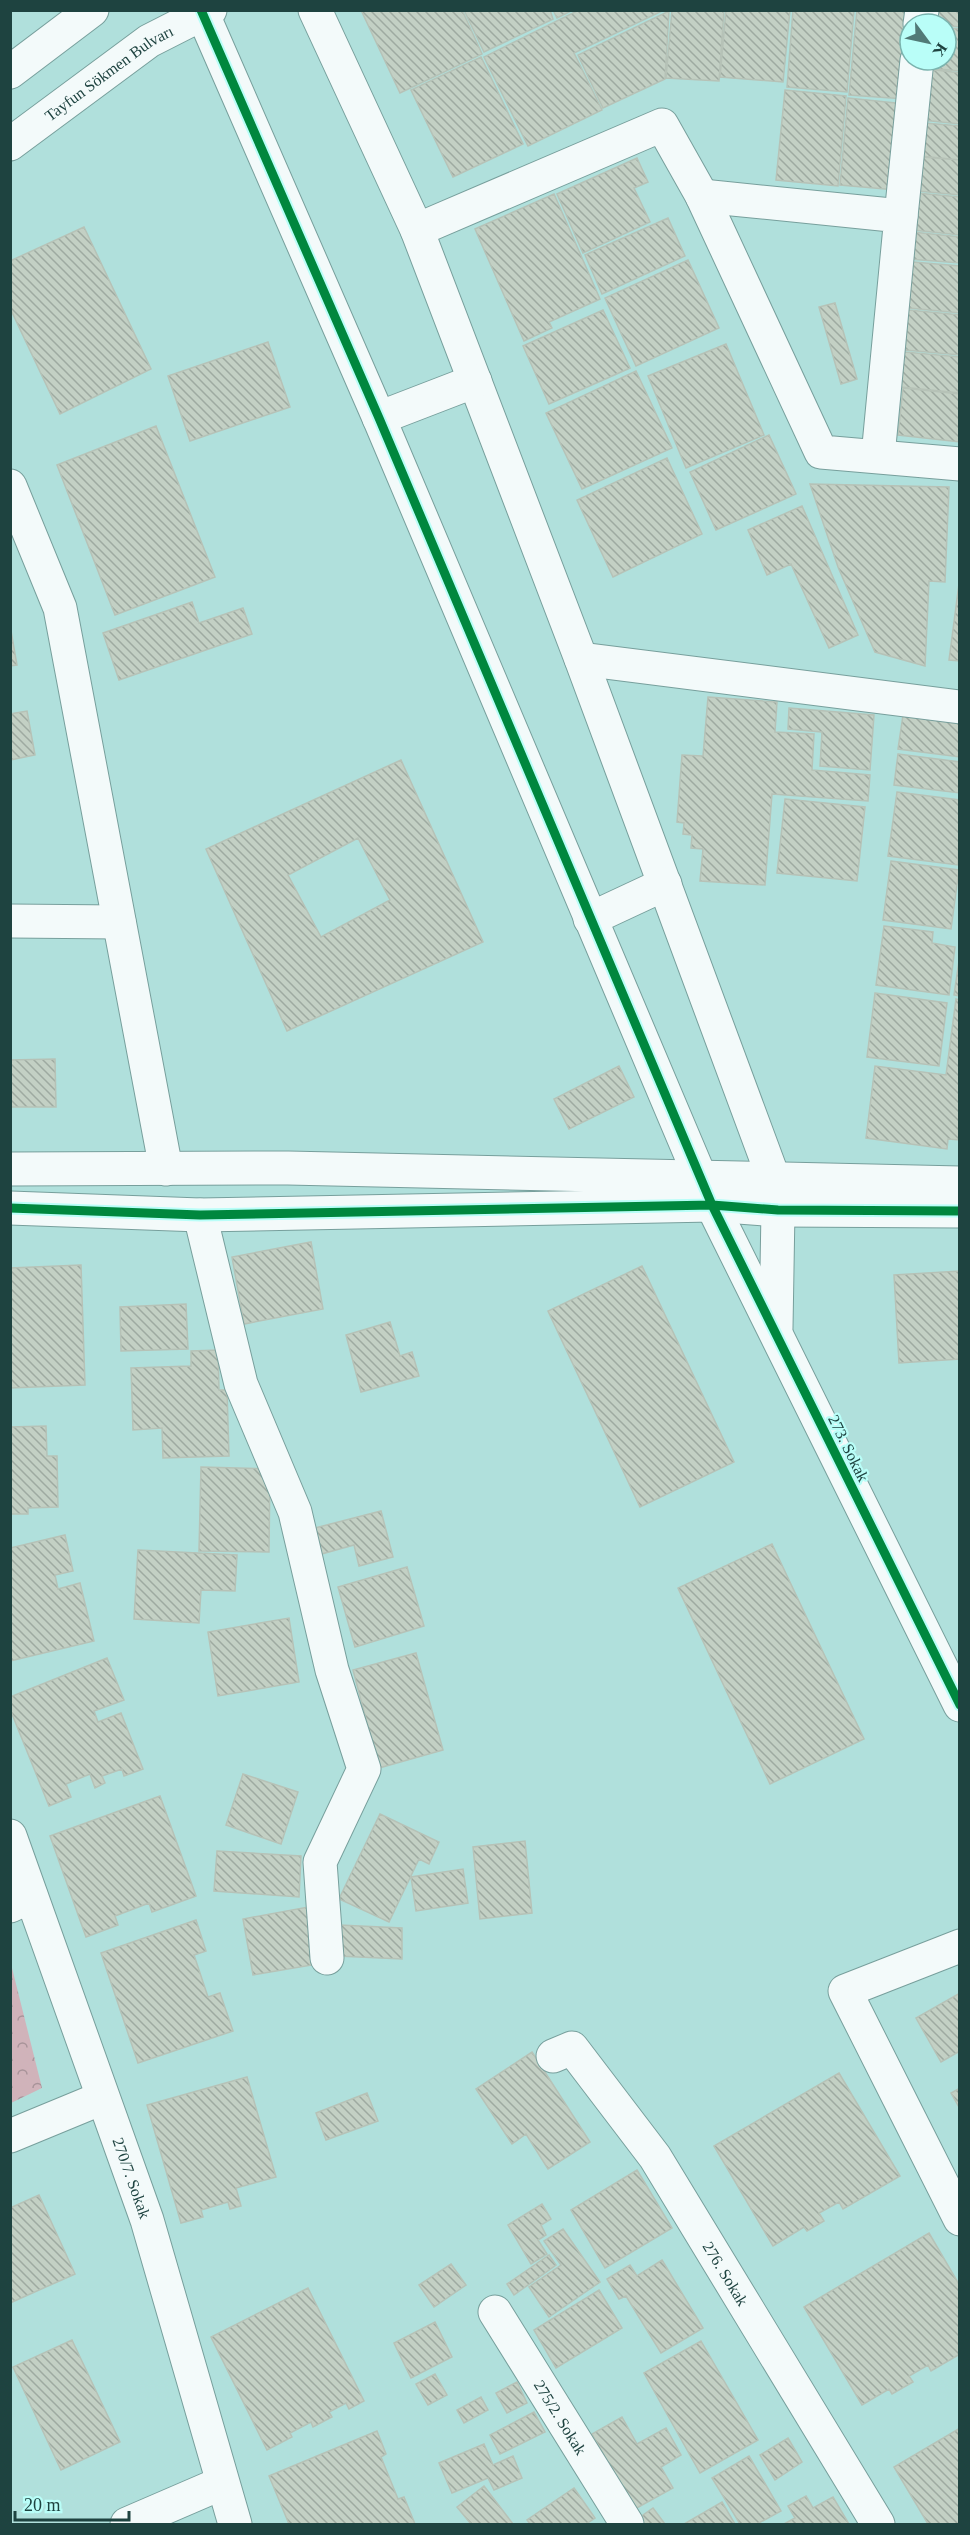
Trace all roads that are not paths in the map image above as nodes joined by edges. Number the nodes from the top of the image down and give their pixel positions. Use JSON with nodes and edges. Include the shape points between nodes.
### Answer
{"nodes":[{"id":1,"x":92,"y":10,"type":"edge"},
{"id":2,"x":315,"y":10,"type":"edge"},
{"id":3,"x":205,"y":12,"type":"edge"},
{"id":4,"x":10,"y":72,"type":"edge"},
{"id":5,"x":916,"y":72,"type":"edge"},
{"id":6,"x":10,"y":144,"type":"edge"},
{"id":7,"x":702,"y":196,"type":"junction"},
{"id":8,"x":901,"y":216,"type":"junction"},
{"id":9,"x":417,"y":230,"type":"junction"},
{"id":10,"x":475,"y":381,"type":"junction"},
{"id":11,"x":379,"y":418,"type":"junction"},
{"id":12,"x":878,"y":456,"type":"junction"},
{"id":13,"x":960,"y":465,"type":"edge"},
{"id":14,"x":10,"y":486,"type":"edge"},
{"id":15,"x":581,"y":659,"type":"junction"},
{"id":16,"x":960,"y":707,"type":"edge"},
{"id":17,"x":665,"y":884,"type":"junction"},
{"id":18,"x":590,"y":918,"type":"junction"},
{"id":19,"x":10,"y":921,"type":"edge"},
{"id":20,"x":119,"y":922,"type":"junction"},
{"id":21,"x":10,"y":1169,"type":"edge"},
{"id":22,"x":166,"y":1169,"type":"junction"},
{"id":23,"x":773,"y":1177,"type":"junction"},
{"id":24,"x":960,"y":1183,"type":"edge"},
{"id":25,"x":706,"y":1192,"type":"junction"},
{"id":26,"x":10,"y":1208,"type":"edge"},
{"id":27,"x":778,"y":1210,"type":"junction"},
{"id":28,"x":960,"y":1211,"type":"edge"},
{"id":29,"x":200,"y":1215,"type":"junction"},
{"id":30,"x":776,"y":1332,"type":"junction"},
{"id":31,"x":960,"y":1705,"type":"edge"},
{"id":32,"x":10,"y":1836,"type":"edge"},
{"id":33,"x":21,"y":1901,"type":"edge"},
{"id":34,"x":960,"y":1946,"type":"edge"},
{"id":35,"x":327,"y":1958,"type":"dead end"},
{"id":36,"x":553,"y":2056,"type":"dead end"},
{"id":37,"x":102,"y":2098,"type":"junction"},
{"id":38,"x":10,"y":2136,"type":"edge"},
{"id":39,"x":960,"y":2219,"type":"edge"},
{"id":40,"x":495,"y":2312,"type":"dead end"},
{"id":41,"x":222,"y":2483,"type":"junction"},
{"id":42,"x":126,"y":2524,"type":"edge"},
{"id":43,"x":235,"y":2524,"type":"edge"},
{"id":44,"x":627,"y":2524,"type":"edge"},
{"id":45,"x":878,"y":2524,"type":"edge"}],
"edges":[{"from":1,"to":4,"type":"street"},
{"from":2,"to":9,"type":"street","name":"273. Sokak"},
{"from":3,"to":6,"type":"street","name":"Tayfun Sökmen Bulvarı","via":[[149,41]]},
{"from":3,"to":11,"type":"street","name":"273. Sokak"},
{"from":5,"to":8,"type":"street"},
{"from":7,"to":8,"type":"street"},
{"from":7,"to":9,"type":"street","via":[[662,125]]},
{"from":7,"to":12,"type":"street","via":[[821,452]]},
{"from":8,"to":12,"type":"street"},
{"from":9,"to":10,"type":"street","name":"273. Sokak"},
{"from":10,"to":11,"type":"street"},
{"from":10,"to":15,"type":"street","name":"273. Sokak"},
{"from":11,"to":18,"type":"street","name":"273. Sokak"},
{"from":12,"to":13,"type":"street"},
{"from":14,"to":20,"type":"street","via":[[60,608]]},
{"from":15,"to":16,"type":"street"},
{"from":15,"to":17,"type":"street","name":"273. Sokak"},
{"from":17,"to":18,"type":"street"},
{"from":17,"to":23,"type":"street","name":"273. Sokak"},
{"from":18,"to":25,"type":"street","name":"273. Sokak"},
{"from":19,"to":20,"type":"street"},
{"from":20,"to":22,"type":"street"},
{"from":21,"to":22,"type":"street"},
{"from":22,"to":25,"type":"street","via":[[288,1168]]},
{"from":23,"to":24,"type":"street"},
{"from":23,"to":25,"type":"street"},
{"from":23,"to":27,"type":"street","name":"273. Sokak"},
{"from":25,"to":27,"type":"street"},
{"from":25,"to":29,"type":"street"},
{"from":25,"to":30,"type":"street","name":"273. Sokak"},
{"from":26,"to":29,"type":"street"},
{"from":27,"to":28,"type":"street"},
{"from":27,"to":30,"type":"street","name":"273. Sokak"},
{"from":29,"to":35,"type":"street","via":[[241,1384],[295,1512],[332,1670],[364,1769],[320,1862]]},
{"from":30,"to":31,"type":"street","name":"273. Sokak"},
{"from":32,"to":33,"type":"street","name":"270/7. Sokak"},
{"from":33,"to":37,"type":"street","name":"270/7. Sokak"},
{"from":34,"to":39,"type":"street","via":[[845,1991]]},
{"from":36,"to":45,"type":"street","name":"276. Sokak","via":[[572,2048],[655,2157]]},
{"from":37,"to":38,"type":"street"},
{"from":37,"to":41,"type":"street","name":"270/7. Sokak","via":[[147,2220]]},
{"from":40,"to":44,"type":"street","name":"275/2. Sokak"},
{"from":41,"to":42,"type":"street"},
{"from":41,"to":43,"type":"street","name":"270/7. Sokak"}]}
